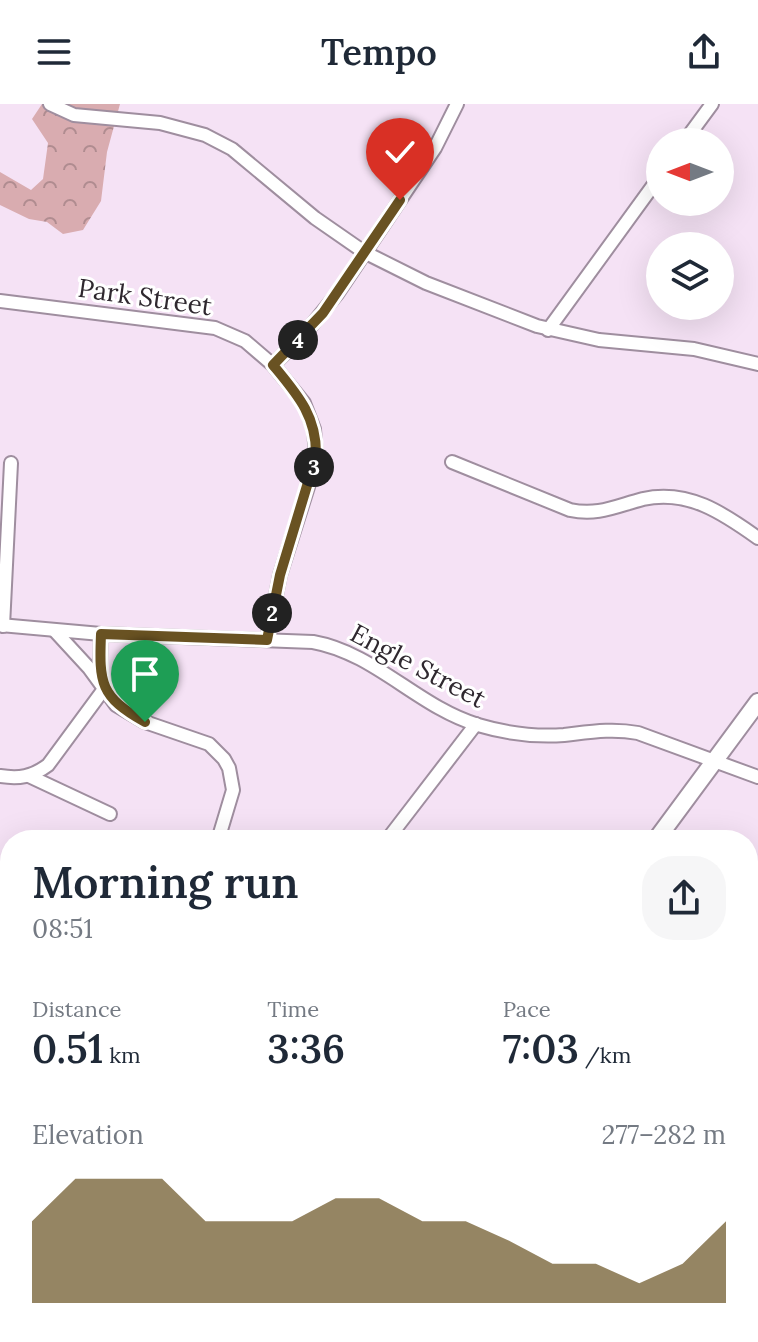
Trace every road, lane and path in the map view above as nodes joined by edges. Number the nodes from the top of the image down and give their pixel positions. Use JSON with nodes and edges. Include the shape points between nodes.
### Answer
{"nodes":[{"id":1,"x":50,"y":104,"type":"edge"},
{"id":2,"x":457,"y":104,"type":"edge"},
{"id":3,"x":712,"y":104,"type":"edge"},
{"id":4,"x":694,"y":128,"type":"edge"},
{"id":5,"x":646,"y":195,"type":"edge"},
{"id":6,"x":364,"y":252,"type":"junction"},
{"id":7,"x":0,"y":301,"type":"edge"},
{"id":8,"x":548,"y":330,"type":"junction"},
{"id":9,"x":758,"y":364,"type":"edge"},
{"id":10,"x":273,"y":365,"type":"junction"},
{"id":11,"x":452,"y":462,"type":"dead end"},
{"id":12,"x":11,"y":463,"type":"dead end"},
{"id":13,"x":758,"y":538,"type":"edge"},
{"id":14,"x":1,"y":626,"type":"edge"},
{"id":15,"x":54,"y":630,"type":"junction"},
{"id":16,"x":101,"y":634,"type":"junction"},
{"id":17,"x":267,"y":640,"type":"junction"},
{"id":18,"x":104,"y":689,"type":"junction"},
{"id":19,"x":758,"y":702,"type":"edge"},
{"id":20,"x":476,"y":724,"type":"junction"},
{"id":21,"x":714,"y":763,"type":"junction"},
{"id":22,"x":0,"y":776,"type":"edge"},
{"id":23,"x":29,"y":776,"type":"junction"},
{"id":24,"x":758,"y":777,"type":"edge"},
{"id":25,"x":110,"y":814,"type":"dead end"},
{"id":26,"x":221,"y":830,"type":"edge"},
{"id":27,"x":395,"y":830,"type":"edge"},
{"id":28,"x":664,"y":830,"type":"edge"}],
"edges":[{"from":1,"to":6,"type":"street","via":[[74,115],[160,123],[205,135],[232,149]]},
{"from":2,"to":6,"type":"street","via":[[435,148]]},
{"from":3,"to":4,"type":"street"},
{"from":5,"to":8,"type":"street"},
{"from":6,"to":8,"type":"street","via":[[426,283]]},
{"from":6,"to":10,"type":"street","via":[[323,313]]},
{"from":7,"to":10,"type":"street","name":"Park Street","via":[[215,328],[245,341]]},
{"from":8,"to":9,"type":"street","via":[[694,349]]},
{"from":10,"to":17,"type":"street","name":"Park Street","via":[[304,403],[316,456],[280,575]]},
{"from":11,"to":13,"type":"street","via":[[584,513],[659,497],[691,500],[722,512]]},
{"from":12,"to":14,"type":"street"},
{"from":14,"to":15,"type":"street","name":"Engle Street"},
{"from":15,"to":16,"type":"street","name":"Engle Street"},
{"from":15,"to":18,"type":"street"},
{"from":16,"to":17,"type":"street","name":"Engle Street"},
{"from":16,"to":18,"type":"street"},
{"from":17,"to":20,"type":"street","name":"Engle Street","via":[[313,642],[349,651],[435,706]]},
{"from":18,"to":23,"type":"street","via":[[50,762]]},
{"from":18,"to":26,"type":"street","via":[[127,712],[163,730],[199,739],[224,759],[233,790]]},
{"from":19,"to":21,"type":"main road"},
{"from":20,"to":21,"type":"street","name":"Engle Street","via":[[538,735],[623,730]]},
{"from":20,"to":27,"type":"street"},
{"from":21,"to":24,"type":"street","name":"Engle Street"},
{"from":21,"to":28,"type":"main road"},
{"from":22,"to":23,"type":"street"},
{"from":23,"to":25,"type":"street"}]}
